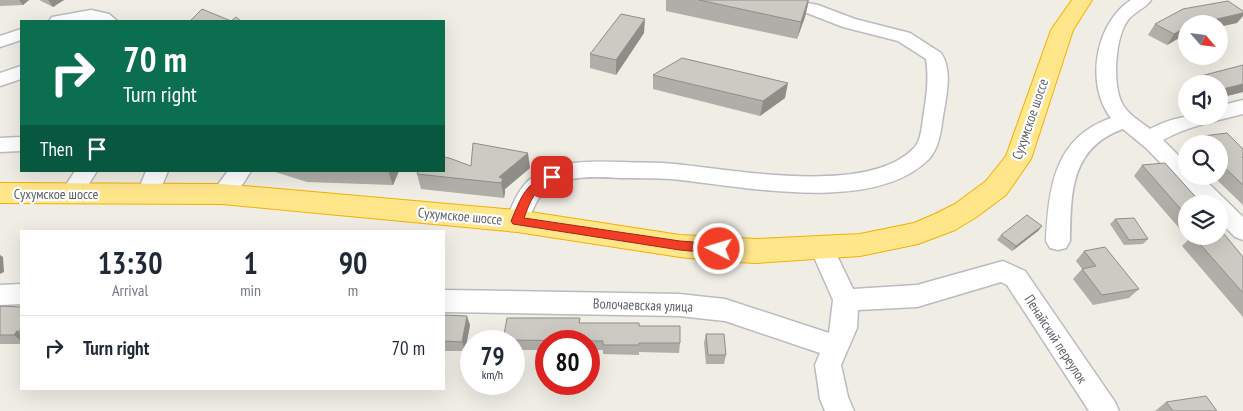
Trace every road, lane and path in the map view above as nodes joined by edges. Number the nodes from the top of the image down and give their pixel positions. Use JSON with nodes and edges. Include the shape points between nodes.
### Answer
{"nodes":[{"id":1,"x":768,"y":0,"type":"edge"},
{"id":2,"x":1082,"y":0,"type":"edge"},
{"id":3,"x":1143,"y":0,"type":"edge"},
{"id":4,"x":64,"y":20,"type":"edge"},
{"id":5,"x":106,"y":20,"type":"edge"},
{"id":6,"x":20,"y":34,"type":"edge"},
{"id":7,"x":0,"y":42,"type":"edge"},
{"id":8,"x":20,"y":72,"type":"edge"},
{"id":9,"x":0,"y":80,"type":"edge"},
{"id":10,"x":1243,"y":107,"type":"edge"},
{"id":11,"x":1228,"y":111,"type":"edge"},
{"id":12,"x":1126,"y":120,"type":"junction"},
{"id":13,"x":1178,"y":124,"type":"edge"},
{"id":14,"x":1148,"y":139,"type":"junction"},
{"id":15,"x":20,"y":144,"type":"edge"},
{"id":16,"x":0,"y":145,"type":"edge"},
{"id":17,"x":1178,"y":167,"type":"edge"},
{"id":18,"x":85,"y":172,"type":"edge"},
{"id":19,"x":239,"y":172,"type":"edge"},
{"id":20,"x":153,"y":183,"type":"edge"},
{"id":21,"x":1196,"y":185,"type":"edge"},
{"id":22,"x":0,"y":193,"type":"edge"},
{"id":23,"x":71,"y":194,"type":"junction"},
{"id":24,"x":222,"y":194,"type":"junction"},
{"id":25,"x":1206,"y":195,"type":"edge"},
{"id":26,"x":1228,"y":216,"type":"edge"},
{"id":27,"x":517,"y":221,"type":"junction"},
{"id":28,"x":1243,"y":231,"type":"edge"},
{"id":29,"x":1058,"y":240,"type":"dead end"},
{"id":30,"x":822,"y":248,"type":"junction"},
{"id":31,"x":20,"y":294,"type":"edge"},
{"id":32,"x":0,"y":295,"type":"edge"},
{"id":33,"x":846,"y":300,"type":"junction"},
{"id":34,"x":445,"y":301,"type":"edge"},
{"id":35,"x":836,"y":348,"type":"junction"},
{"id":36,"x":840,"y":411,"type":"edge"},
{"id":37,"x":1105,"y":411,"type":"edge"}],
"edges":[{"from":1,"to":27,"type":"street","via":[[812,9],[904,37],[935,57],[939,90],[924,152],[905,168],[842,185],[674,172],[598,169],[563,173],[529,192]]},
{"from":2,"to":30,"type":"highway","name":"Сухумское шоссе","via":[[1062,30],[1018,159],[996,188],[965,211],[918,233],[860,245]]},
{"from":3,"to":12,"type":"street","via":[[1121,17],[1113,30],[1110,49],[1107,87],[1112,105]]},
{"from":4,"to":5,"type":"street","via":[[90,16]]},
{"from":6,"to":7,"type":"street"},
{"from":8,"to":9,"type":"street"},
{"from":10,"to":11,"type":"street"},
{"from":12,"to":14,"type":"street"},
{"from":12,"to":29,"type":"street","via":[[1098,131],[1069,164],[1060,192]]},
{"from":13,"to":14,"type":"street"},
{"from":14,"to":17,"type":"street"},
{"from":15,"to":16,"type":"street"},
{"from":18,"to":23,"type":"street"},
{"from":19,"to":24,"type":"street"},
{"from":20,"to":23,"type":"highway","name":"Сухумское шоссе"},
{"from":20,"to":24,"type":"highway","name":"Сухумское шоссе"},
{"from":21,"to":25,"type":"street"},
{"from":22,"to":23,"type":"highway","name":"Сухумское шоссе"},
{"from":24,"to":27,"type":"highway","name":"Сухумское шоссе"},
{"from":26,"to":28,"type":"street"},
{"from":27,"to":30,"type":"highway","name":"Сухумское шоссе","via":[[680,246],[756,251]]},
{"from":30,"to":33,"type":"street"},
{"from":31,"to":32,"type":"street"},
{"from":33,"to":35,"type":"street","via":[[844,328]]},
{"from":33,"to":37,"type":"street","name":"Пенайский переулок","via":[[917,296],[1003,270],[1016,278]]},
{"from":34,"to":35,"type":"street","name":"Волочаевская улица","via":[[679,305],[725,310]]},
{"from":35,"to":36,"type":"street","via":[[828,365],[834,399]]}]}
